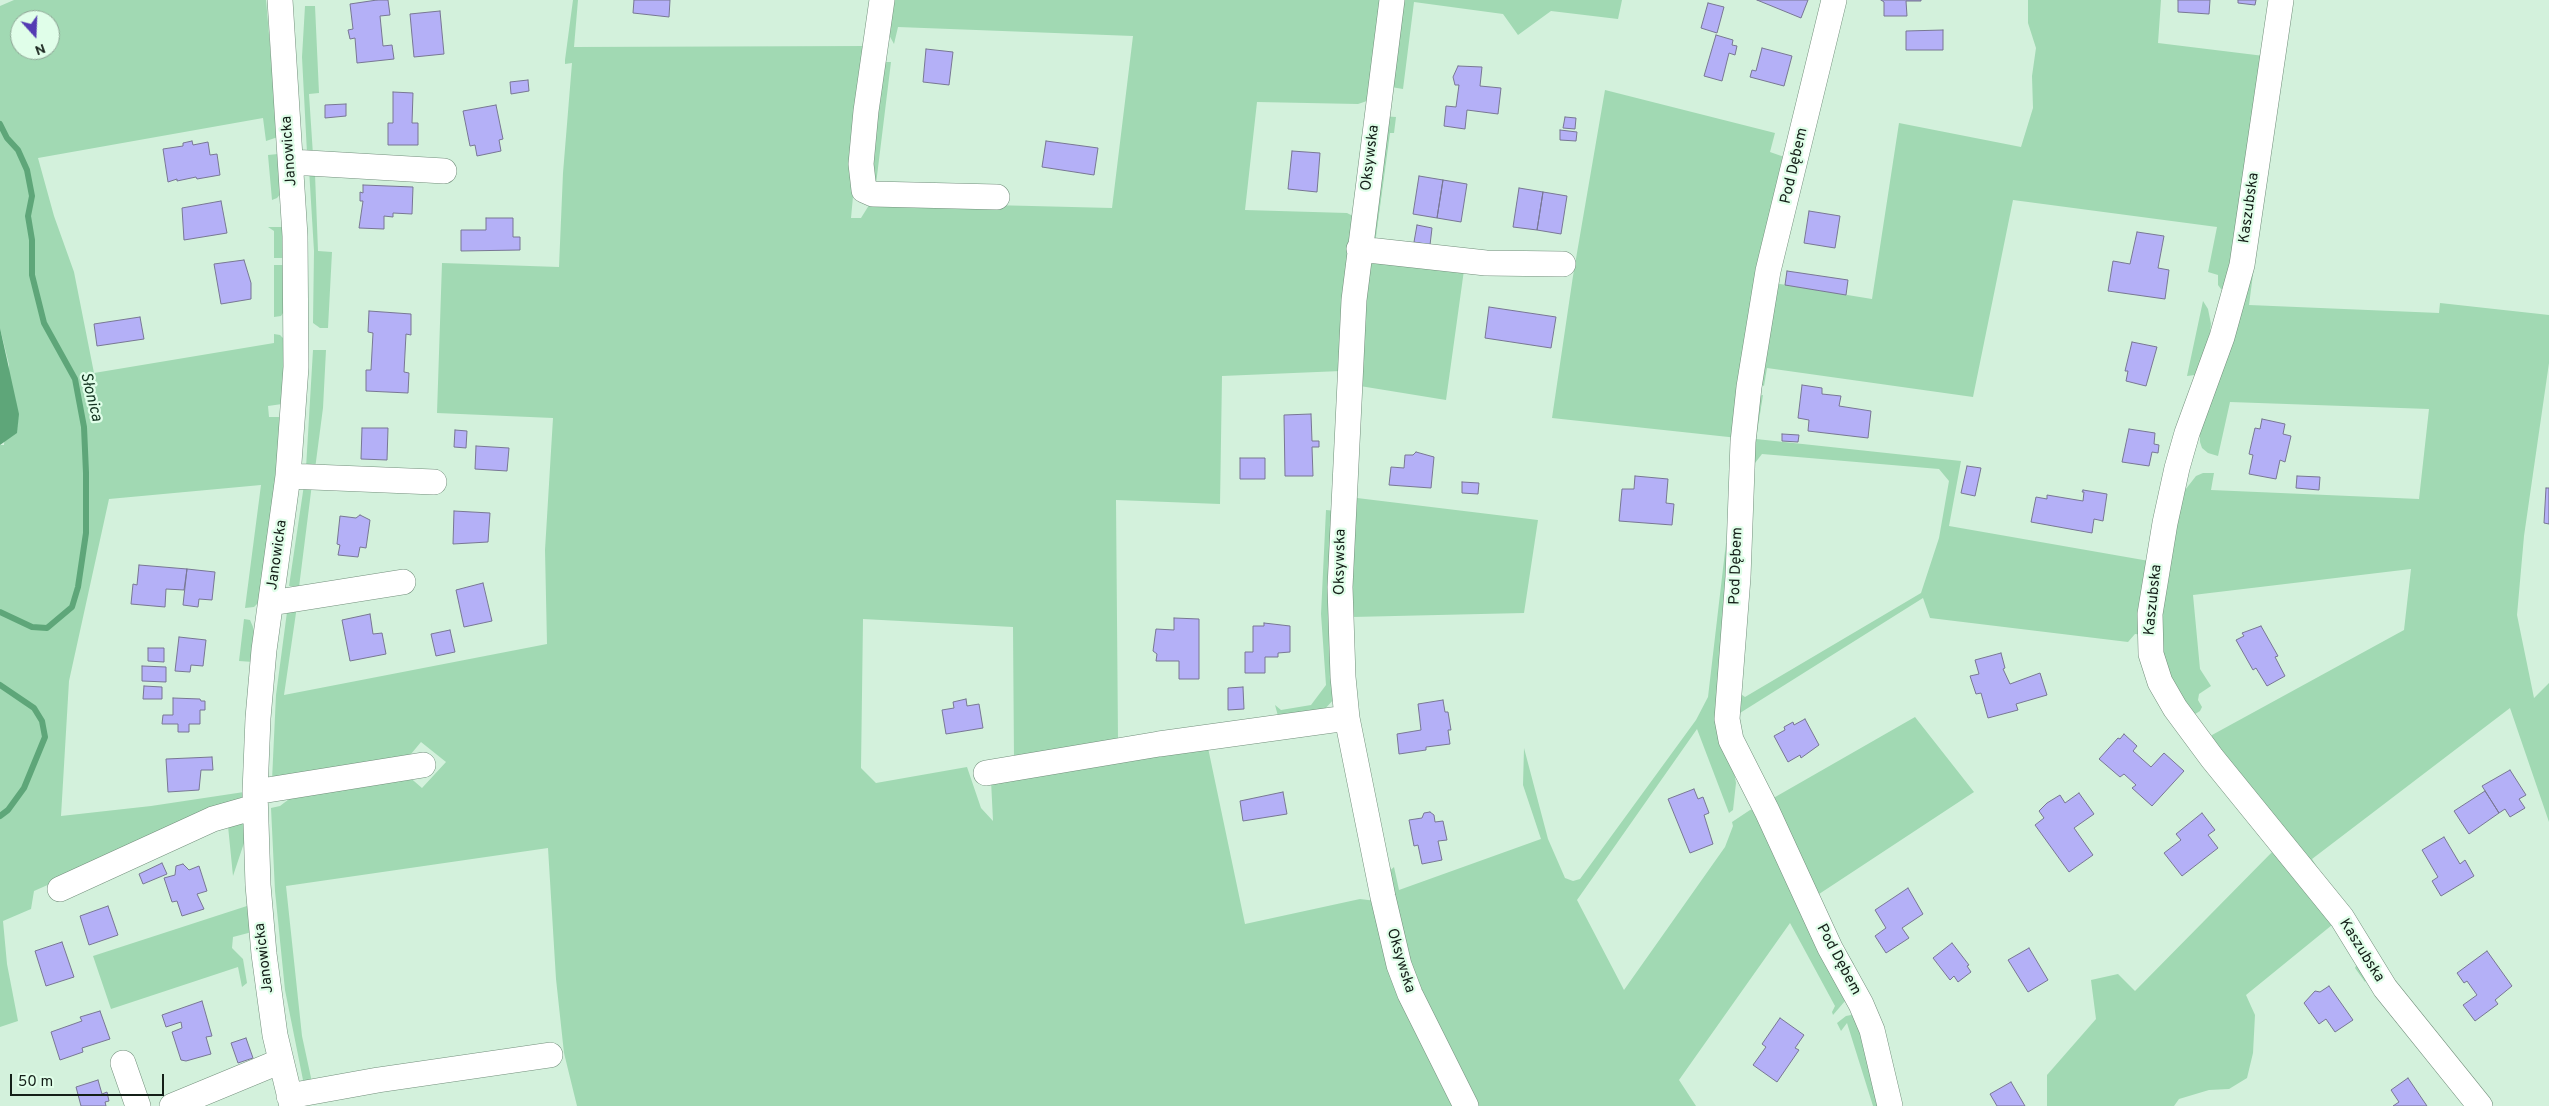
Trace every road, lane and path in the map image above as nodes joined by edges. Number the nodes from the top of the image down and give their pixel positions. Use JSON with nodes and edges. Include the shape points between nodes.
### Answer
{"nodes":[{"id":1,"x":280,"y":0,"type":"edge"},
{"id":2,"x":882,"y":0,"type":"edge"},
{"id":3,"x":1392,"y":0,"type":"edge"},
{"id":4,"x":1834,"y":0,"type":"edge"},
{"id":5,"x":2281,"y":0,"type":"edge"},
{"id":6,"x":291,"y":162,"type":"junction"},
{"id":7,"x":444,"y":171,"type":"dead end"},
{"id":8,"x":997,"y":197,"type":"dead end"},
{"id":9,"x":1359,"y":249,"type":"junction"},
{"id":10,"x":1563,"y":264,"type":"dead end"},
{"id":11,"x":288,"y":476,"type":"junction"},
{"id":12,"x":434,"y":482,"type":"dead end"},
{"id":13,"x":403,"y":582,"type":"dead end"},
{"id":14,"x":271,"y":603,"type":"junction"},
{"id":15,"x":1347,"y":718,"type":"junction"},
{"id":16,"x":422,"y":765,"type":"dead end"},
{"id":17,"x":986,"y":773,"type":"dead end"},
{"id":18,"x":255,"y":800,"type":"junction"},
{"id":19,"x":60,"y":889,"type":"dead end"},
{"id":20,"x":550,"y":1055,"type":"dead end"},
{"id":21,"x":281,"y":1061,"type":"junction"},
{"id":22,"x":123,"y":1063,"type":"dead end"},
{"id":23,"x":291,"y":1101,"type":"edge"},
{"id":24,"x":138,"y":1106,"type":"edge"},
{"id":25,"x":172,"y":1106,"type":"edge"},
{"id":26,"x":1466,"y":1106,"type":"edge"},
{"id":27,"x":1890,"y":1106,"type":"edge"},
{"id":28,"x":2480,"y":1106,"type":"edge"}],
"edges":[{"from":1,"to":6,"type":"street","name":"Janowicka"},
{"from":2,"to":8,"type":"street","via":[[861,164],[864,190],[873,194]]},
{"from":3,"to":9,"type":"street","name":"Oksywska"},
{"from":4,"to":27,"type":"street","name":"Pod Dębem","via":[[1768,272],[1749,387],[1727,719],[1731,740],[1872,1030]]},
{"from":5,"to":28,"type":"street","name":"Kaszubska","via":[[2242,265],[2222,337],[2177,468],[2156,570],[2149,634],[2154,667],[2175,708],[2212,758],[2342,918],[2385,988]]},
{"from":6,"to":7,"type":"street"},
{"from":6,"to":11,"type":"street","name":"Janowicka","via":[[297,325]]},
{"from":9,"to":10,"type":"street","via":[[1486,263]]},
{"from":9,"to":15,"type":"street","name":"Oksywska","via":[[1340,587]]},
{"from":11,"to":12,"type":"street"},
{"from":11,"to":14,"type":"street","name":"Janowicka"},
{"from":13,"to":14,"type":"street"},
{"from":14,"to":18,"type":"street","name":"Janowicka","via":[[258,718]]},
{"from":15,"to":17,"type":"street","via":[[1159,744]]},
{"from":15,"to":26,"type":"street","name":"Oksywska","via":[[1399,965],[1410,994]]},
{"from":16,"to":18,"type":"street"},
{"from":18,"to":19,"type":"street"},
{"from":18,"to":21,"type":"street","name":"Janowicka","via":[[263,946]]},
{"from":20,"to":23,"type":"street","via":[[378,1080]]},
{"from":21,"to":23,"type":"street","name":"Janowicka"},
{"from":21,"to":25,"type":"street"},
{"from":22,"to":24,"type":"street"}]}
